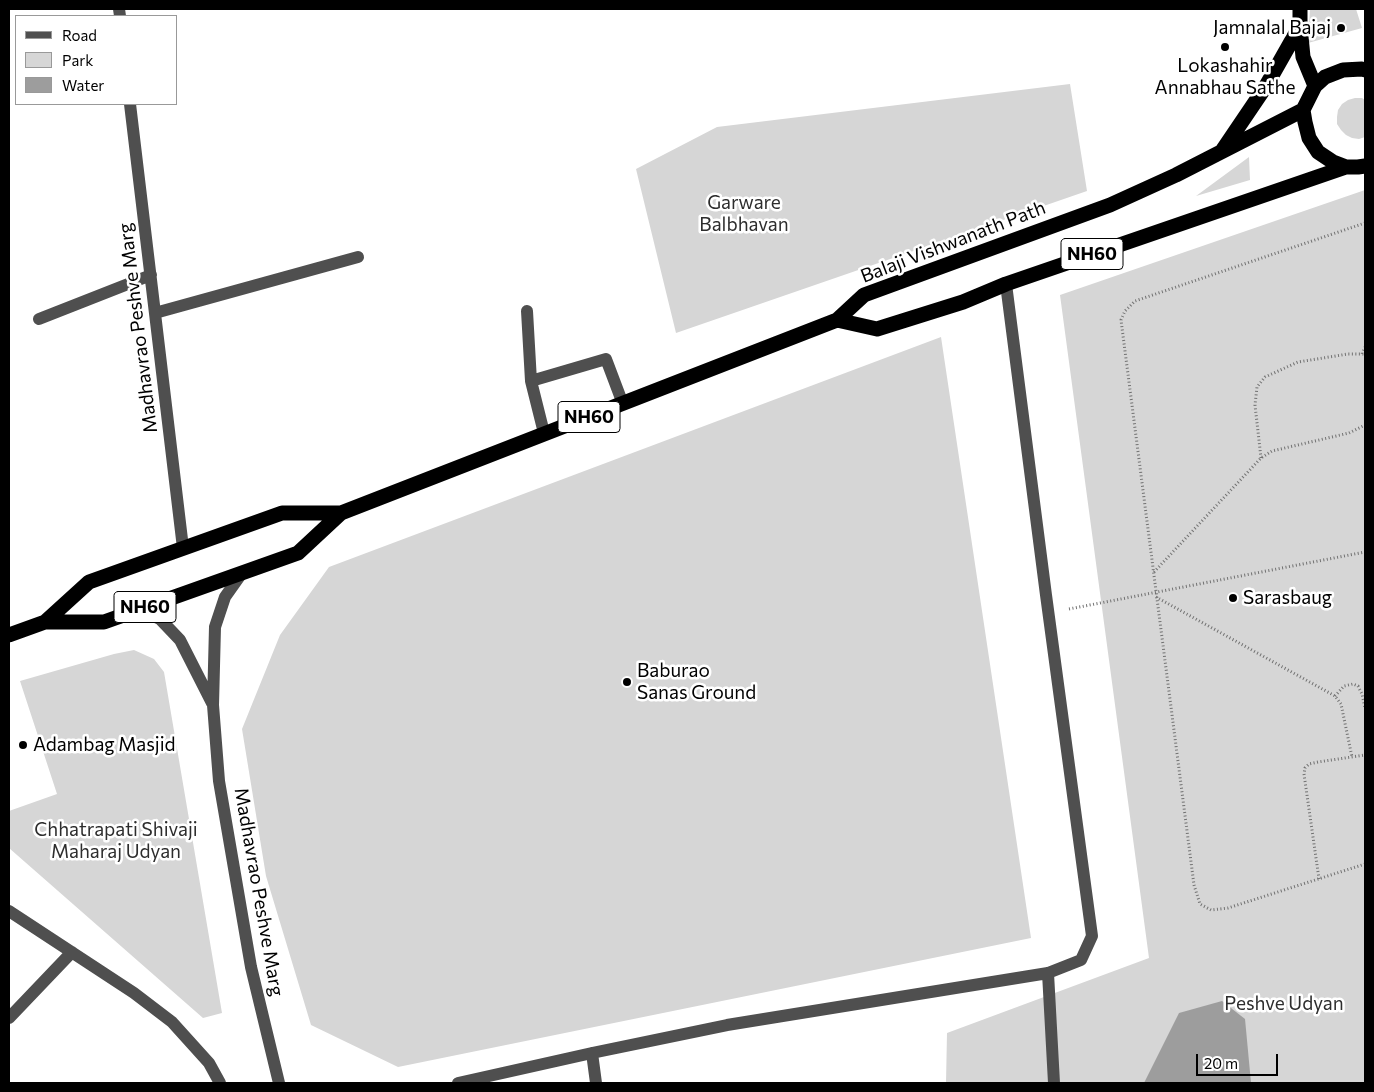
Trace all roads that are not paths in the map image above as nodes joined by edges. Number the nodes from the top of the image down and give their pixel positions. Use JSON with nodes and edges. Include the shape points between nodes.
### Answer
{"nodes":[{"id":1,"x":1300,"y":9,"type":"edge"},
{"id":2,"x":1300,"y":26,"type":"junction"},
{"id":3,"x":1364,"y":65,"type":"edge"},
{"id":4,"x":1315,"y":86,"type":"junction"},
{"id":5,"x":130,"y":105,"type":"edge"},
{"id":6,"x":1303,"y":110,"type":"junction"},
{"id":7,"x":1221,"y":152,"type":"junction"},
{"id":8,"x":1365,"y":166,"type":"edge"},
{"id":9,"x":1346,"y":167,"type":"junction"},
{"id":10,"x":358,"y":257,"type":"dead end"},
{"id":11,"x":151,"y":275,"type":"junction"},
{"id":12,"x":1006,"y":284,"type":"junction"},
{"id":13,"x":528,"y":310,"type":"dead end"},
{"id":14,"x":155,"y":313,"type":"junction"},
{"id":15,"x":39,"y":319,"type":"dead end"},
{"id":16,"x":837,"y":320,"type":"junction"},
{"id":17,"x":530,"y":382,"type":"junction"},
{"id":18,"x":623,"y":404,"type":"junction"},
{"id":19,"x":544,"y":434,"type":"junction"},
{"id":20,"x":341,"y":514,"type":"junction"},
{"id":21,"x":183,"y":548,"type":"junction"},
{"id":22,"x":242,"y":572,"type":"junction"},
{"id":23,"x":139,"y":609,"type":"junction"},
{"id":24,"x":45,"y":622,"type":"junction"},
{"id":25,"x":9,"y":635,"type":"edge"},
{"id":26,"x":213,"y":705,"type":"junction"},
{"id":27,"x":9,"y":911,"type":"edge"},
{"id":28,"x":72,"y":952,"type":"junction"},
{"id":29,"x":1048,"y":973,"type":"junction"},
{"id":30,"x":9,"y":1018,"type":"edge"},
{"id":31,"x":592,"y":1053,"type":"junction"},
{"id":32,"x":220,"y":1083,"type":"edge"},
{"id":33,"x":278,"y":1083,"type":"edge"},
{"id":34,"x":458,"y":1083,"type":"edge"},
{"id":35,"x":596,"y":1083,"type":"edge"},
{"id":36,"x":1054,"y":1083,"type":"edge"}],
"edges":[{"from":1,"to":2,"type":"highway"},
{"from":2,"to":4,"type":"highway","via":[[1304,57]]},
{"from":2,"to":7,"type":"highway","via":[[1266,86]]},
{"from":3,"to":4,"type":"highway","via":[[1343,70]]},
{"from":4,"to":6,"type":"highway"},
{"from":5,"to":11,"type":"street","name":"Madhavrao Peshve Marg"},
{"from":6,"to":7,"type":"highway","name":"Balaji Vishwanath Path","number":"NH60"},
{"from":6,"to":9,"type":"highway","number":"NH60","via":[[1309,138],[1318,152]]},
{"from":7,"to":16,"type":"highway","name":"Balaji Vishwanath Path","number":"NH60","via":[[1110,205],[864,295]]},
{"from":8,"to":9,"type":"highway","number":"NH60"},
{"from":9,"to":12,"type":"highway","number":"NH60"},
{"from":10,"to":14,"type":"street"},
{"from":11,"to":14,"type":"street","name":"Madhavrao Peshve Marg"},
{"from":11,"to":15,"type":"street"},
{"from":12,"to":16,"type":"highway","number":"NH60","via":[[963,302],[877,329]]},
{"from":12,"to":29,"type":"street","via":[[1092,936],[1081,960]]},
{"from":13,"to":17,"type":"street"},
{"from":14,"to":21,"type":"street","name":"Madhavrao Peshve Marg"},
{"from":16,"to":18,"type":"highway","number":"NH60"},
{"from":17,"to":18,"type":"street","via":[[606,359]]},
{"from":17,"to":19,"type":"street"},
{"from":18,"to":19,"type":"highway","number":"NH60"},
{"from":19,"to":20,"type":"highway","number":"NH60"},
{"from":20,"to":21,"type":"highway","number":"NH60","via":[[282,513]]},
{"from":20,"to":22,"type":"highway","number":"NH60","via":[[298,553]]},
{"from":21,"to":24,"type":"highway","number":"NH60","via":[[89,582]]},
{"from":22,"to":23,"type":"highway","number":"NH60"},
{"from":22,"to":26,"type":"street","name":"Madhavrao Peshve Marg","via":[[224,597],[215,627]]},
{"from":23,"to":24,"type":"highway","number":"NH60","via":[[104,622]]},
{"from":23,"to":26,"type":"street","name":"Madhavrao Peshve Marg","via":[[160,619],[180,640]]},
{"from":24,"to":25,"type":"highway","number":"NH60"},
{"from":26,"to":33,"type":"street","name":"Madhavrao Peshve Marg","via":[[219,781],[251,967]]},
{"from":27,"to":28,"type":"street"},
{"from":28,"to":30,"type":"street"},
{"from":28,"to":32,"type":"street","via":[[134,992],[172,1022],[209,1063]]},
{"from":29,"to":31,"type":"street","via":[[727,1025]]},
{"from":29,"to":36,"type":"street"},
{"from":31,"to":34,"type":"street"},
{"from":31,"to":35,"type":"street"}]}
